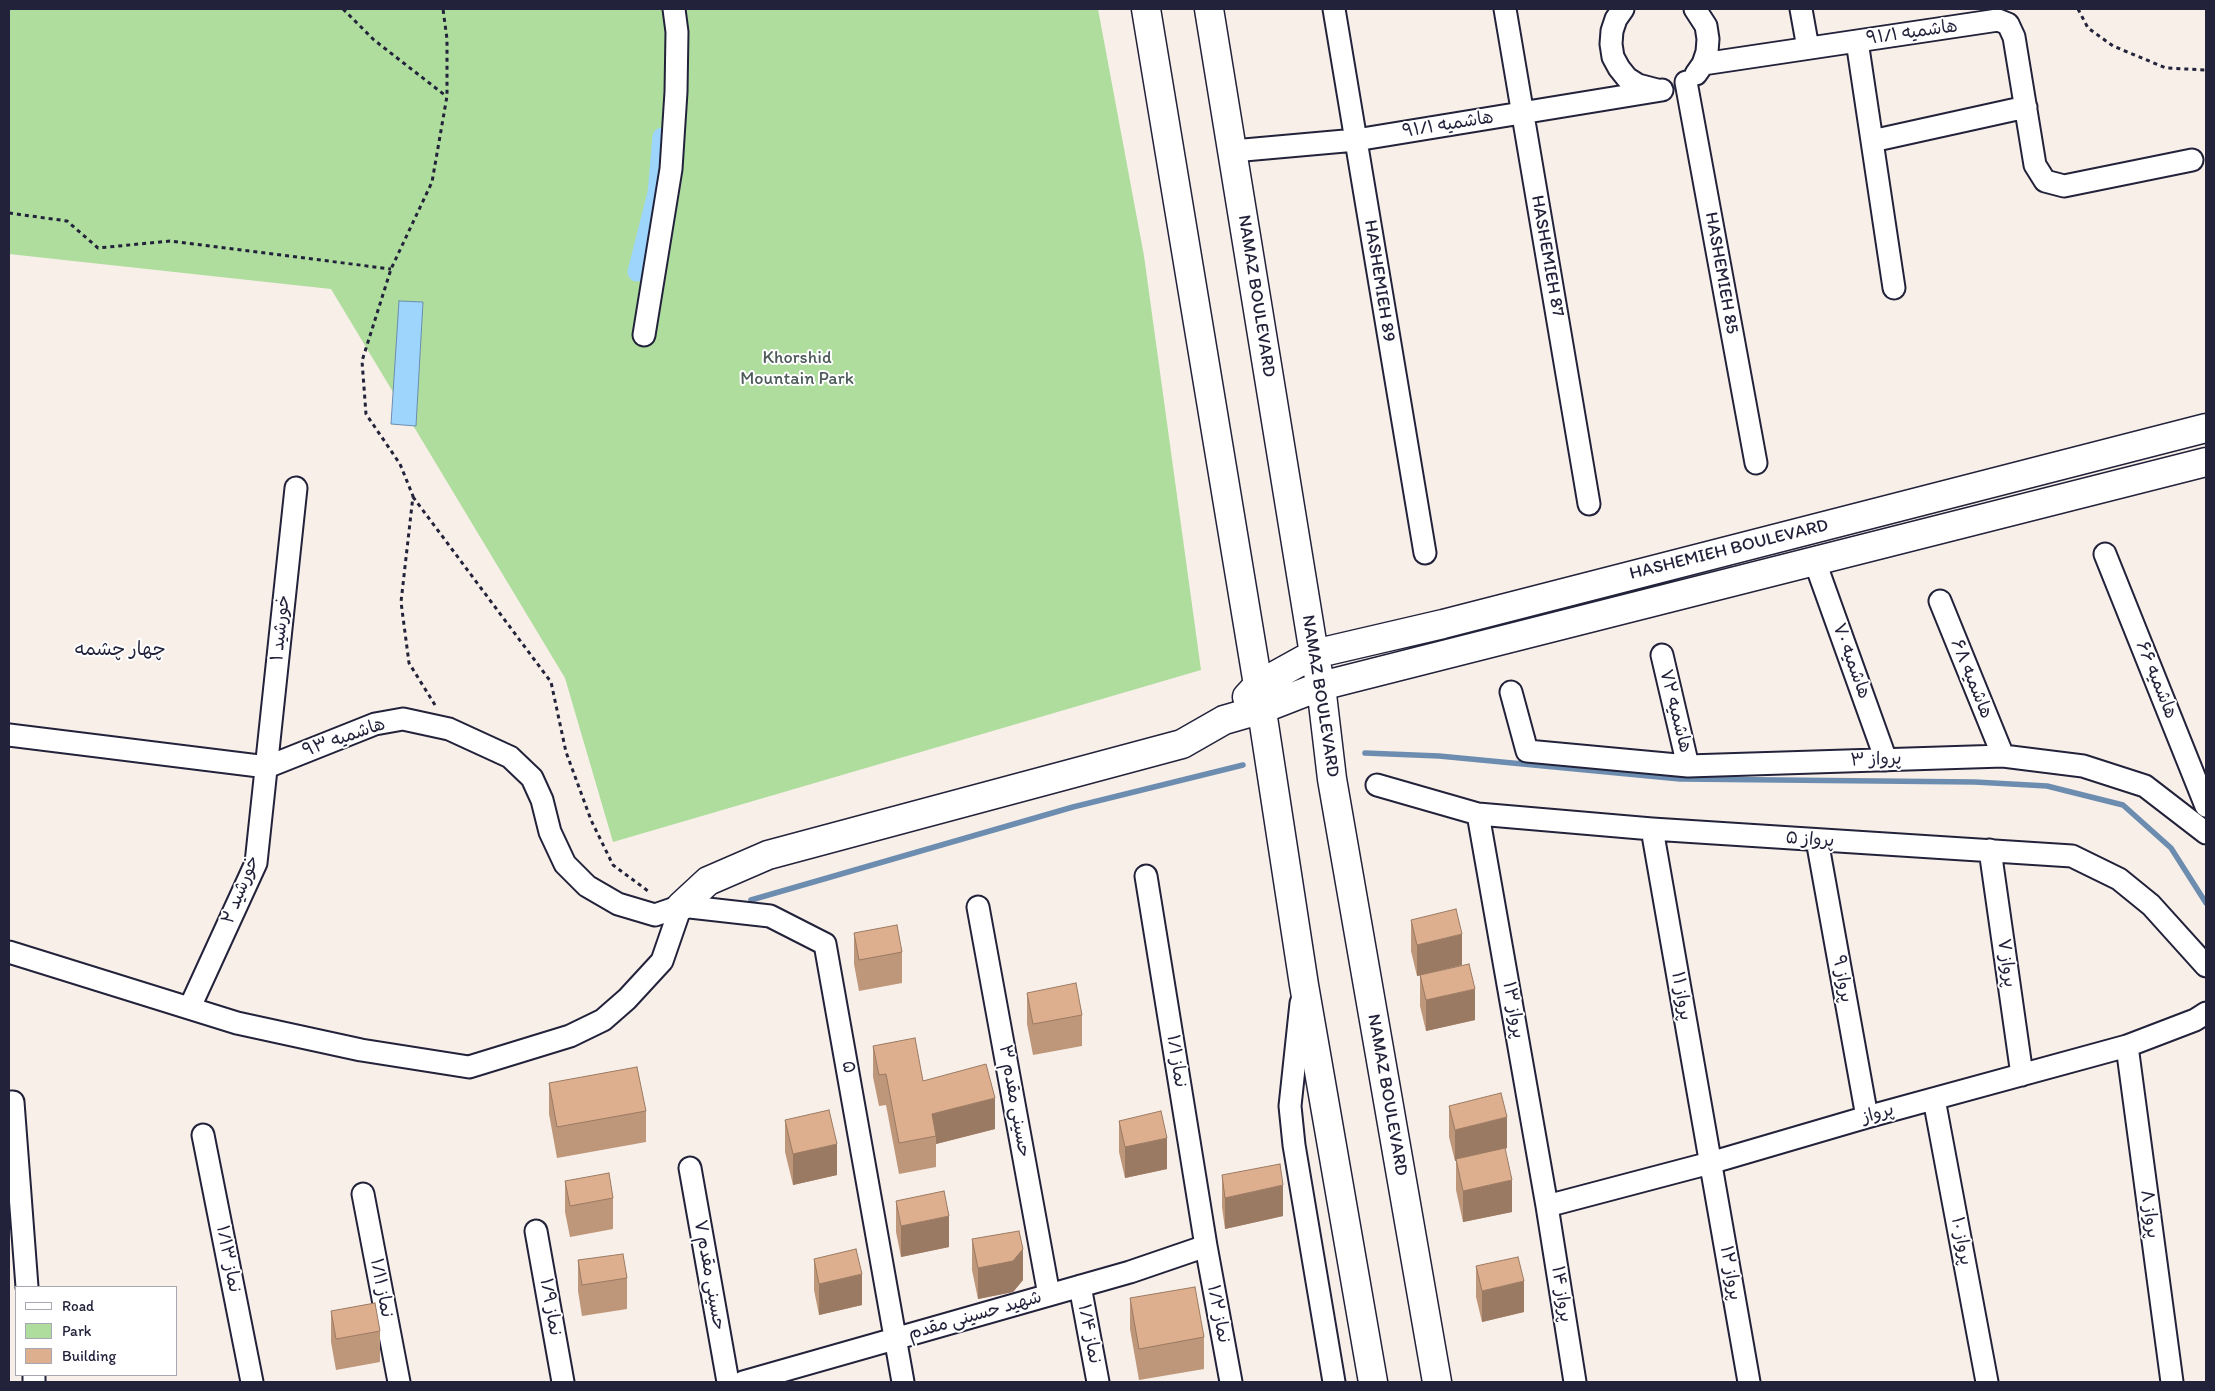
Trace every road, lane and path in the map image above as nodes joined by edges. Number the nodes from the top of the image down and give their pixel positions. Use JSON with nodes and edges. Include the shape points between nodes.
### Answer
{"nodes":[{"id":1,"x":344,"y":9,"type":"edge"},
{"id":2,"x":443,"y":9,"type":"edge"},
{"id":3,"x":674,"y":9,"type":"edge"},
{"id":4,"x":1146,"y":9,"type":"edge"},
{"id":5,"x":1209,"y":9,"type":"edge"},
{"id":6,"x":1334,"y":9,"type":"edge"},
{"id":7,"x":1505,"y":9,"type":"edge"},
{"id":8,"x":1608,"y":9,"type":"edge"},
{"id":9,"x":1623,"y":9,"type":"edge"},
{"id":10,"x":1695,"y":9,"type":"edge"},
{"id":11,"x":1801,"y":9,"type":"edge"},
{"id":12,"x":2078,"y":9,"type":"edge"},
{"id":13,"x":1971,"y":16,"type":"edge"},
{"id":14,"x":1612,"y":31,"type":"junction"},
{"id":15,"x":1857,"y":41,"type":"junction"},
{"id":16,"x":1808,"y":48,"type":"junction"},
{"id":17,"x":1703,"y":64,"type":"junction"},
{"id":18,"x":2206,"y":70,"type":"edge"},
{"id":19,"x":1686,"y":82,"type":"junction"},
{"id":20,"x":1662,"y":90,"type":"junction"},
{"id":21,"x":447,"y":96,"type":"junction"},
{"id":22,"x":2026,"y":107,"type":"junction"},
{"id":23,"x":1522,"y":113,"type":"junction"},
{"id":24,"x":1356,"y":140,"type":"junction"},
{"id":25,"x":1872,"y":141,"type":"junction"},
{"id":26,"x":1233,"y":151,"type":"junction"},
{"id":27,"x":2192,"y":160,"type":"dead end"},
{"id":28,"x":9,"y":213,"type":"edge"},
{"id":29,"x":391,"y":269,"type":"junction"},
{"id":30,"x":1894,"y":288,"type":"dead end"},
{"id":31,"x":644,"y":334,"type":"dead end"},
{"id":32,"x":2206,"y":428,"type":"edge"},
{"id":33,"x":2206,"y":462,"type":"edge"},
{"id":34,"x":1756,"y":463,"type":"dead end"},
{"id":35,"x":296,"y":488,"type":"dead end"},
{"id":36,"x":413,"y":496,"type":"junction"},
{"id":37,"x":1589,"y":504,"type":"dead end"},
{"id":38,"x":1425,"y":553,"type":"dead end"},
{"id":39,"x":2105,"y":554,"type":"dead end"},
{"id":40,"x":1815,"y":562,"type":"junction"},
{"id":41,"x":1940,"y":601,"type":"dead end"},
{"id":42,"x":1314,"y":654,"type":"junction"},
{"id":43,"x":1662,"y":655,"type":"dead end"},
{"id":44,"x":1322,"y":686,"type":"junction"},
{"id":45,"x":1511,"y":692,"type":"dead end"},
{"id":46,"x":1260,"y":697,"type":"junction"},
{"id":47,"x":449,"y":729,"type":"junction"},
{"id":48,"x":9,"y":735,"type":"edge"},
{"id":49,"x":2003,"y":756,"type":"junction"},
{"id":50,"x":1886,"y":760,"type":"junction"},
{"id":51,"x":1688,"y":766,"type":"junction"},
{"id":52,"x":267,"y":767,"type":"junction"},
{"id":53,"x":1377,"y":786,"type":"dead end"},
{"id":54,"x":2206,"y":806,"type":"edge"},
{"id":55,"x":1478,"y":814,"type":"junction"},
{"id":56,"x":1652,"y":829,"type":"junction"},
{"id":57,"x":2206,"y":833,"type":"edge"},
{"id":58,"x":1817,"y":840,"type":"junction"},
{"id":59,"x":1990,"y":850,"type":"junction"},
{"id":60,"x":1146,"y":876,"type":"dead end"},
{"id":61,"x":681,"y":906,"type":"junction"},
{"id":62,"x":978,"y":908,"type":"dead end"},
{"id":63,"x":655,"y":915,"type":"junction"},
{"id":64,"x":9,"y":952,"type":"edge"},
{"id":65,"x":2206,"y":966,"type":"edge"},
{"id":66,"x":1304,"y":985,"type":"junction"},
{"id":67,"x":190,"y":1007,"type":"junction"},
{"id":68,"x":2206,"y":1013,"type":"edge"},
{"id":69,"x":2127,"y":1046,"type":"junction"},
{"id":70,"x":2022,"y":1075,"type":"junction"},
{"id":71,"x":1934,"y":1099,"type":"junction"},
{"id":72,"x":11,"y":1102,"type":"edge"},
{"id":73,"x":1867,"y":1118,"type":"junction"},
{"id":74,"x":203,"y":1135,"type":"dead end"},
{"id":75,"x":1710,"y":1164,"type":"junction"},
{"id":76,"x":690,"y":1168,"type":"dead end"},
{"id":77,"x":363,"y":1194,"type":"dead end"},
{"id":78,"x":1547,"y":1206,"type":"junction"},
{"id":79,"x":536,"y":1231,"type":"dead end"},
{"id":80,"x":1206,"y":1246,"type":"junction"},
{"id":81,"x":27,"y":1286,"type":"edge"},
{"id":82,"x":1080,"y":1286,"type":"junction"},
{"id":83,"x":1049,"y":1295,"type":"junction"},
{"id":84,"x":896,"y":1339,"type":"junction"},
{"id":85,"x":252,"y":1382,"type":"edge"},
{"id":86,"x":399,"y":1382,"type":"edge"},
{"id":87,"x":563,"y":1382,"type":"edge"},
{"id":88,"x":728,"y":1382,"type":"edge"},
{"id":89,"x":742,"y":1382,"type":"edge"},
{"id":90,"x":903,"y":1382,"type":"edge"},
{"id":91,"x":1098,"y":1382,"type":"edge"},
{"id":92,"x":1231,"y":1382,"type":"edge"},
{"id":93,"x":1334,"y":1382,"type":"edge"},
{"id":94,"x":1373,"y":1382,"type":"edge"},
{"id":95,"x":1437,"y":1382,"type":"edge"},
{"id":96,"x":1575,"y":1382,"type":"edge"},
{"id":97,"x":1749,"y":1382,"type":"edge"},
{"id":98,"x":1987,"y":1382,"type":"edge"},
{"id":99,"x":2172,"y":1382,"type":"edge"}],
"edges":[{"from":1,"to":21,"type":"path","via":[[374,40]]},
{"from":2,"to":21,"type":"path","via":[[447,39]]},
{"from":3,"to":31,"type":"street","via":[[676,92],[671,168]]},
{"from":4,"to":46,"type":"main road"},
{"from":5,"to":26,"type":"main road","name":"NAMAZ BOULEVARD"},
{"from":6,"to":24,"type":"street","name":"HASHEMIEH 89"},
{"from":7,"to":23,"type":"street","name":"HASHEMIEH 87"},
{"from":8,"to":14,"type":"street"},
{"from":9,"to":14,"type":"street"},
{"from":10,"to":17,"type":"street","via":[[1706,26],[1708,39]]},
{"from":11,"to":16,"type":"street"},
{"from":12,"to":18,"type":"path","via":[[2088,28],[2113,46],[2166,68]]},
{"from":13,"to":15,"type":"street","name":"هاشمیه ۹۱/۱"},
{"from":13,"to":22,"type":"street","name":"هاشمیه ۹۱/۱","via":[[2008,24],[2014,37]]},
{"from":14,"to":20,"type":"street","via":[[1613,57],[1627,78],[1638,85]]},
{"from":15,"to":16,"type":"street","name":"هاشمیه ۹۱/۱"},
{"from":15,"to":25,"type":"street"},
{"from":16,"to":17,"type":"street","name":"هاشمیه ۹۱/۱"},
{"from":17,"to":19,"type":"street"},
{"from":19,"to":20,"type":"street","name":"هاشمیه ۹۱/۱"},
{"from":19,"to":34,"type":"street","name":"HASHEMIEH 85"},
{"from":20,"to":23,"type":"street","name":"هاشمیه ۹۱/۱"},
{"from":21,"to":29,"type":"path","via":[[432,182]]},
{"from":22,"to":25,"type":"street"},
{"from":22,"to":27,"type":"street","name":"هاشمیه ۹۱/۱","via":[[2035,165],[2045,181],[2064,186]]},
{"from":23,"to":24,"type":"street","name":"هاشمیه ۹۱/۱"},
{"from":23,"to":37,"type":"street","name":"HASHEMIEH 87"},
{"from":24,"to":26,"type":"street","name":"هاشمیه ۹۱/۱"},
{"from":24,"to":38,"type":"street","name":"HASHEMIEH 89"},
{"from":25,"to":30,"type":"street"},
{"from":26,"to":42,"type":"main road","name":"NAMAZ BOULEVARD"},
{"from":28,"to":29,"type":"path","via":[[67,221],[98,248],[170,241]]},
{"from":29,"to":36,"type":"path","via":[[362,361],[366,414],[400,464]]},
{"from":32,"to":42,"type":"main road","name":"HASHEMIEH BOULEVARD","via":[[1443,624]]},
{"from":33,"to":40,"type":"main road","name":"HASHEMIEH BOULEVARD"},
{"from":35,"to":52,"type":"street","name":"خورشید ۱"},
{"from":36,"to":47,"type":"path","via":[[401,602],[409,663]]},
{"from":36,"to":63,"type":"path","via":[[551,682],[566,752],[591,820],[612,865],[649,892]]},
{"from":39,"to":54,"type":"street","name":"هاشمیه ۶۶"},
{"from":40,"to":44,"type":"main road","name":"HASHEMIEH BOULEVARD"},
{"from":40,"to":50,"type":"street","name":"هاشمیه ۷۰"},
{"from":41,"to":49,"type":"street","name":"هاشمیه ۶۸"},
{"from":42,"to":44,"type":"main road","name":"NAMAZ BOULEVARD"},
{"from":42,"to":46,"type":"main road","name":"HASHEMIEH BOULEVARD"},
{"from":43,"to":51,"type":"street","name":"هاشمیه ۷۲"},
{"from":44,"to":46,"type":"main road","name":"HASHEMIEH BOULEVARD"},
{"from":44,"to":95,"type":"main road","name":"NAMAZ BOULEVARD","via":[[1332,779]]},
{"from":45,"to":51,"type":"street","name":"پرواز ۳","via":[[1527,751]]},
{"from":46,"to":61,"type":"main road","via":[[1182,744],[768,855],[708,881]]},
{"from":46,"to":66,"type":"main road"},
{"from":47,"to":52,"type":"street","name":"هاشمیه ۹۳","via":[[403,719],[375,724]]},
{"from":47,"to":63,"type":"street","name":"هاشمیه ۹۳","via":[[510,757],[532,778],[542,800],[550,832],[565,864],[587,886],[618,904]]},
{"from":48,"to":52,"type":"street","name":"هاشمیه ۹۳"},
{"from":49,"to":50,"type":"street","name":"پرواز ۳"},
{"from":49,"to":57,"type":"street","name":"پرواز ۳","via":[[2083,766],[2145,786]]},
{"from":50,"to":51,"type":"street","name":"پرواز ۳"},
{"from":52,"to":67,"type":"street","name":"خورشید ۲","via":[[256,863]]},
{"from":53,"to":55,"type":"street","name":"پرواز ۵"},
{"from":55,"to":56,"type":"street","name":"پرواز ۵"},
{"from":55,"to":78,"type":"street","name":"پرواز ۱۳"},
{"from":56,"to":58,"type":"street","name":"پرواز ۵"},
{"from":56,"to":75,"type":"street","name":"پرواز ۱۱"},
{"from":58,"to":59,"type":"street","name":"پرواز ۵"},
{"from":58,"to":73,"type":"street","name":"پرواز ۹"},
{"from":59,"to":65,"type":"street","name":"پرواز ۵","via":[[2072,856],[2119,879],[2151,905]]},
{"from":59,"to":70,"type":"street","name":"پرواز ۷"},
{"from":60,"to":80,"type":"street","name":"نماز ۱/۱"},
{"from":61,"to":63,"type":"street"},
{"from":61,"to":67,"type":"street","via":[[662,961],[603,1020],[570,1036],[469,1067],[351,1048],[236,1023]]},
{"from":61,"to":84,"type":"street","name":"۵","via":[[770,916],[826,944]]},
{"from":62,"to":83,"type":"street","name":"حسینی مقدم ۳"},
{"from":64,"to":67,"type":"street"},
{"from":66,"to":93,"type":"street","via":[[1290,1106]]},
{"from":66,"to":94,"type":"main road"},
{"from":68,"to":69,"type":"street","name":"پرواز"},
{"from":69,"to":70,"type":"street","name":"پرواز"},
{"from":69,"to":99,"type":"street","name":"پرواز ۸"},
{"from":70,"to":71,"type":"street","name":"پرواز"},
{"from":71,"to":73,"type":"street","name":"پرواز"},
{"from":71,"to":98,"type":"street","name":"پرواز ۱۰"},
{"from":72,"to":81,"type":"street"},
{"from":73,"to":75,"type":"street","name":"پرواز"},
{"from":74,"to":85,"type":"street","name":"نماز ۱/۱۳"},
{"from":75,"to":78,"type":"street","name":"پرواز"},
{"from":75,"to":97,"type":"street","name":"پرواز ۱۲"},
{"from":76,"to":88,"type":"street","name":"حسینی مقدم ۷"},
{"from":77,"to":86,"type":"street","name":"نماز ۱/۱۱"},
{"from":78,"to":96,"type":"street","name":"پرواز ۱۴"},
{"from":79,"to":87,"type":"street","name":"نماز ۱/۹"},
{"from":80,"to":82,"type":"street","name":"شهید حسینی مقدم"},
{"from":80,"to":92,"type":"street","name":"نماز ۱/۲"},
{"from":82,"to":83,"type":"street","name":"شهید حسینی مقدم"},
{"from":82,"to":91,"type":"street","name":"نماز ۱/۴"},
{"from":83,"to":84,"type":"street","name":"شهید حسینی مقدم"},
{"from":84,"to":89,"type":"street","name":"شهید حسینی مقدم"},
{"from":84,"to":90,"type":"street"}]}
